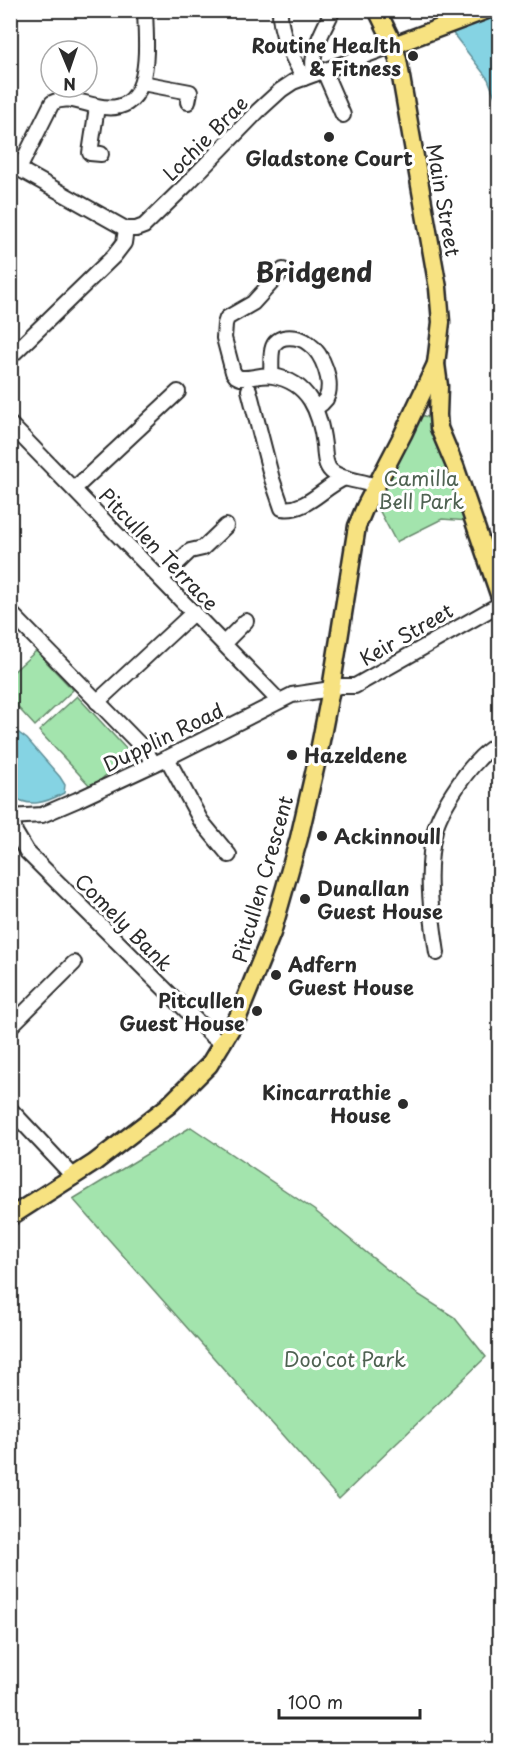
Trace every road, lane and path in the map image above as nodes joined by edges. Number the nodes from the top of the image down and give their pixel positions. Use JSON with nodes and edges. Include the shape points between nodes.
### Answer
{"nodes":[{"id":1,"x":145,"y":10,"type":"edge"},
{"id":2,"x":280,"y":10,"type":"edge"},
{"id":3,"x":333,"y":10,"type":"edge"},
{"id":4,"x":377,"y":10,"type":"edge"},
{"id":5,"x":487,"y":10,"type":"edge"},
{"id":6,"x":394,"y":45,"type":"junction"},
{"id":7,"x":314,"y":74,"type":"junction"},
{"id":8,"x":142,"y":82,"type":"junction"},
{"id":9,"x":189,"y":102,"type":"dead end"},
{"id":10,"x":97,"y":106,"type":"junction"},
{"id":11,"x":343,"y":115,"type":"dead end"},
{"id":12,"x":101,"y":154,"type":"dead end"},
{"id":13,"x":15,"y":166,"type":"edge"},
{"id":14,"x":126,"y":229,"type":"junction"},
{"id":15,"x":283,"y":270,"type":"dead end"},
{"id":16,"x":10,"y":357,"type":"edge"},
{"id":17,"x":436,"y":364,"type":"junction"},
{"id":18,"x":271,"y":375,"type":"junction"},
{"id":19,"x":249,"y":390,"type":"dead end"},
{"id":20,"x":178,"y":392,"type":"dead end"},
{"id":21,"x":316,"y":408,"type":"junction"},
{"id":22,"x":10,"y":424,"type":"edge"},
{"id":23,"x":345,"y":478,"type":"junction"},
{"id":24,"x":375,"y":486,"type":"junction"},
{"id":25,"x":74,"y":489,"type":"junction"},
{"id":26,"x":226,"y":526,"type":"dead end"},
{"id":27,"x":161,"y":579,"type":"junction"},
{"id":28,"x":500,"y":597,"type":"edge"},
{"id":29,"x":500,"y":604,"type":"edge"},
{"id":30,"x":10,"y":612,"type":"edge"},
{"id":31,"x":194,"y":612,"type":"junction"},
{"id":32,"x":246,"y":621,"type":"dead end"},
{"id":33,"x":224,"y":643,"type":"junction"},
{"id":34,"x":331,"y":689,"type":"junction"},
{"id":35,"x":279,"y":701,"type":"junction"},
{"id":36,"x":97,"y":702,"type":"junction"},
{"id":37,"x":500,"y":742,"type":"edge"},
{"id":38,"x":161,"y":761,"type":"junction"},
{"id":39,"x":11,"y":817,"type":"edge"},
{"id":40,"x":229,"y":855,"type":"dead end"},
{"id":41,"x":437,"y":953,"type":"dead end"},
{"id":42,"x":74,"y":963,"type":"dead end"},
{"id":43,"x":10,"y":1027,"type":"edge"},
{"id":44,"x":223,"y":1044,"type":"junction"},
{"id":45,"x":10,"y":1109,"type":"edge"},
{"id":46,"x":75,"y":1177,"type":"junction"},
{"id":47,"x":10,"y":1217,"type":"edge"}],
"edges":[{"from":1,"to":8,"type":"street","via":[[146,65]]},
{"from":2,"to":7,"type":"street","via":[[284,33]]},
{"from":3,"to":7,"type":"street","via":[[319,41]]},
{"from":4,"to":6,"type":"main road","name":"Main Street"},
{"from":5,"to":6,"type":"main road"},
{"from":6,"to":7,"type":"street","name":"Lochie Brae"},
{"from":6,"to":17,"type":"main road","name":"Main Street","via":[[438,288],[441,322]]},
{"from":7,"to":11,"type":"street"},
{"from":7,"to":14,"type":"street","name":"Lochie Brae","via":[[281,90],[144,226]]},
{"from":8,"to":9,"type":"street","via":[[190,92]]},
{"from":8,"to":10,"type":"street","via":[[135,97],[122,105]]},
{"from":10,"to":12,"type":"street","via":[[90,153]]},
{"from":10,"to":13,"type":"street","via":[[66,99],[52,103]]},
{"from":13,"to":14,"type":"street"},
{"from":14,"to":16,"type":"street","via":[[124,243],[114,256]]},
{"from":15,"to":18,"type":"street","via":[[253,303],[227,318],[225,324],[224,338],[236,376]]},
{"from":17,"to":24,"type":"main road","name":"Pitcullen Crescent"},
{"from":17,"to":28,"type":"main road","via":[[439,428]]},
{"from":18,"to":21,"type":"street","via":[[295,384]]},
{"from":18,"to":21,"type":"street","via":[[273,347],[277,342],[288,337],[309,344],[321,359],[328,384],[326,397]]},
{"from":19,"to":23,"type":"street","via":[[282,508],[300,506]]},
{"from":20,"to":25,"type":"street"},
{"from":21,"to":23,"type":"street","via":[[328,467]]},
{"from":22,"to":25,"type":"street","name":"Pitcullen Terrace"},
{"from":23,"to":24,"type":"street"},
{"from":24,"to":34,"type":"main road","name":"Pitcullen Crescent","via":[[357,526]]},
{"from":25,"to":27,"type":"street","name":"Pitcullen Terrace"},
{"from":26,"to":27,"type":"street","via":[[203,548],[190,551]]},
{"from":27,"to":31,"type":"street","name":"Pitcullen Terrace"},
{"from":29,"to":34,"type":"street","name":"Keir Street","via":[[355,686]]},
{"from":30,"to":36,"type":"street"},
{"from":31,"to":33,"type":"street","name":"Pitcullen Terrace"},
{"from":31,"to":36,"type":"street"},
{"from":32,"to":33,"type":"street"},
{"from":33,"to":35,"type":"street","name":"Pitcullen Terrace"},
{"from":34,"to":35,"type":"street","name":"Dupplin Road"},
{"from":34,"to":44,"type":"main road","name":"Pitcullen Crescent","via":[[299,838],[272,933]]},
{"from":35,"to":38,"type":"street","name":"Dupplin Road"},
{"from":36,"to":38,"type":"street"},
{"from":37,"to":41,"type":"street","via":[[478,760],[447,801],[435,828],[430,900]]},
{"from":38,"to":39,"type":"street","name":"Dupplin Road","via":[[42,815]]},
{"from":38,"to":40,"type":"street"},
{"from":39,"to":44,"type":"street","name":"Comely Bank","via":[[27,852]]},
{"from":42,"to":43,"type":"street"},
{"from":44,"to":46,"type":"main road","name":"Pitcullen Crescent","via":[[209,1065],[168,1106]]},
{"from":45,"to":46,"type":"street"},
{"from":46,"to":47,"type":"main road","name":"Pitcullen Crescent"}]}
